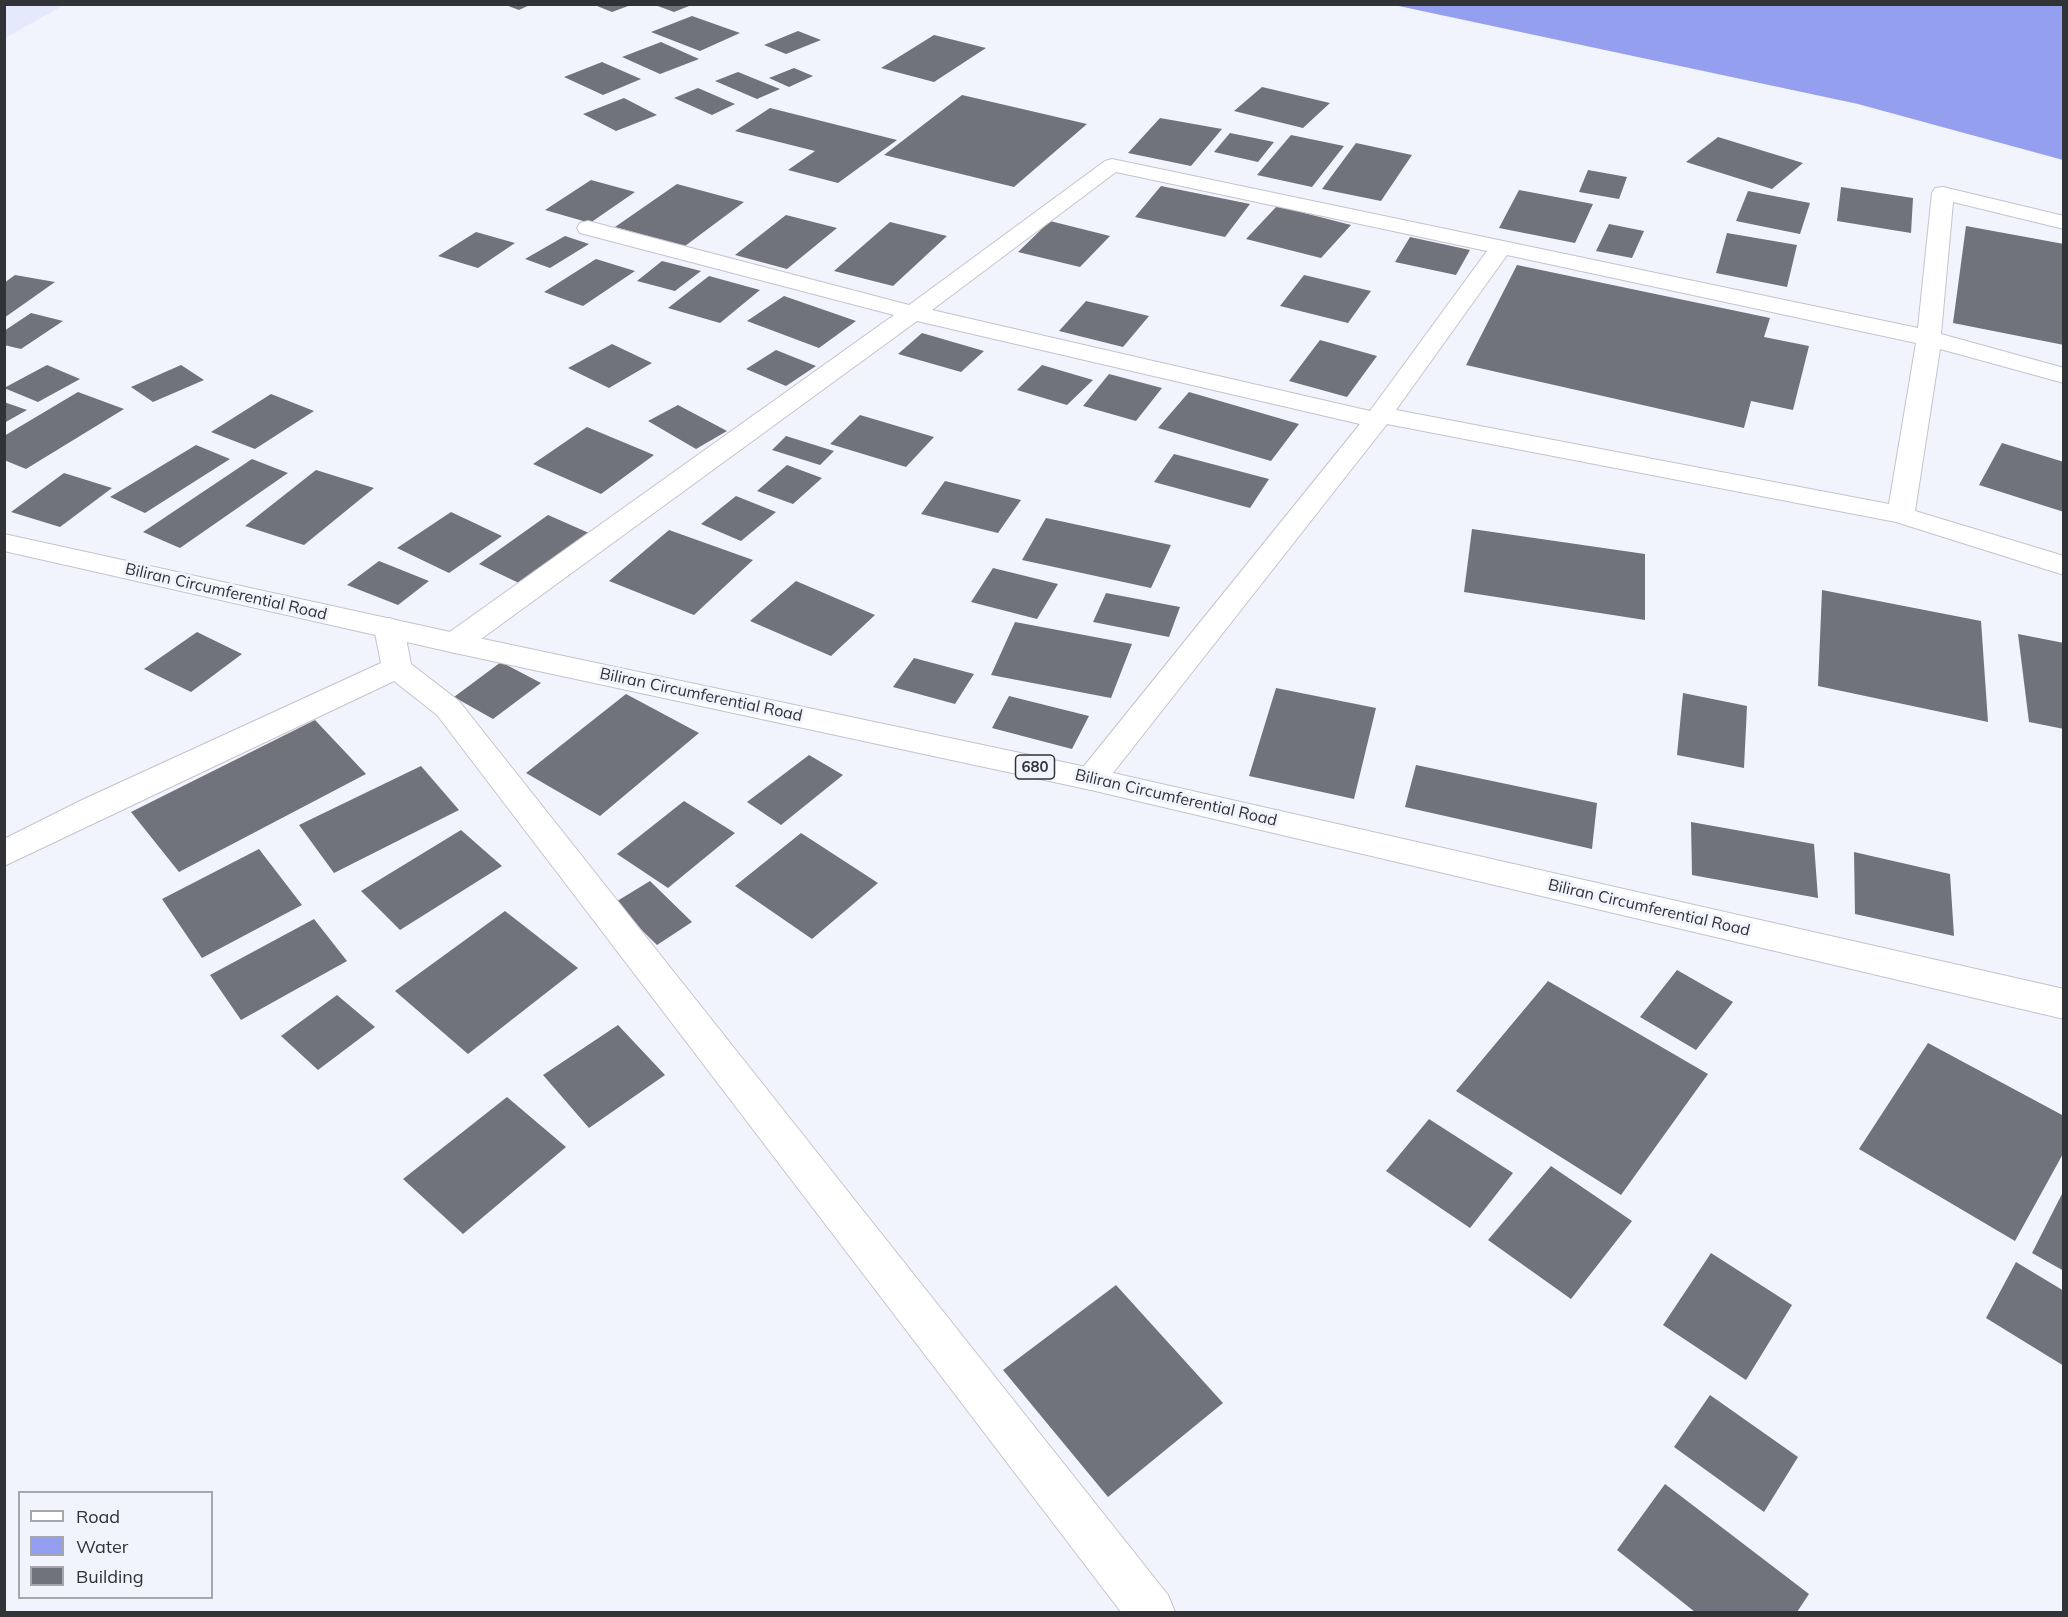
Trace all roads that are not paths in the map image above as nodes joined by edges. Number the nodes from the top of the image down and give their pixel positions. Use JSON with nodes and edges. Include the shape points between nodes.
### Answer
{"nodes":[{"id":1,"x":2064,"y":223,"type":"edge"},
{"id":2,"x":588,"y":228,"type":"dead end"},
{"id":3,"x":1500,"y":249,"type":"junction"},
{"id":4,"x":913,"y":313,"type":"junction"},
{"id":5,"x":1929,"y":339,"type":"junction"},
{"id":6,"x":2064,"y":376,"type":"edge"},
{"id":7,"x":1378,"y":418,"type":"junction"},
{"id":8,"x":1901,"y":515,"type":"junction"},
{"id":9,"x":4,"y":542,"type":"edge"},
{"id":10,"x":2064,"y":566,"type":"edge"},
{"id":11,"x":389,"y":628,"type":"junction"},
{"id":12,"x":455,"y":643,"type":"junction"},
{"id":13,"x":397,"y":668,"type":"junction"},
{"id":14,"x":1091,"y":778,"type":"junction"},
{"id":15,"x":4,"y":854,"type":"edge"},
{"id":16,"x":2064,"y":1004,"type":"edge"},
{"id":17,"x":1151,"y":1612,"type":"edge"}],
"edges":[{"from":1,"to":5,"type":"street","via":[[1943,193]]},
{"from":2,"to":4,"type":"street"},
{"from":3,"to":4,"type":"street","via":[[1112,165]]},
{"from":3,"to":5,"type":"street"},
{"from":3,"to":7,"type":"street"},
{"from":4,"to":7,"type":"street"},
{"from":4,"to":12,"type":"street"},
{"from":5,"to":6,"type":"street"},
{"from":5,"to":8,"type":"street"},
{"from":7,"to":8,"type":"street"},
{"from":7,"to":14,"type":"street"},
{"from":8,"to":10,"type":"street"},
{"from":9,"to":11,"type":"street","name":"Biliran Circumferential Road","number":"680"},
{"from":11,"to":12,"type":"street","name":"Biliran Circumferential Road","number":"680"},
{"from":11,"to":13,"type":"street"},
{"from":12,"to":14,"type":"street","name":"Biliran Circumferential Road","number":"680"},
{"from":13,"to":15,"type":"street","via":[[94,808]]},
{"from":13,"to":17,"type":"street","via":[[448,708]]},
{"from":14,"to":16,"type":"street","name":"Biliran Circumferential Road","number":"680"}]}
